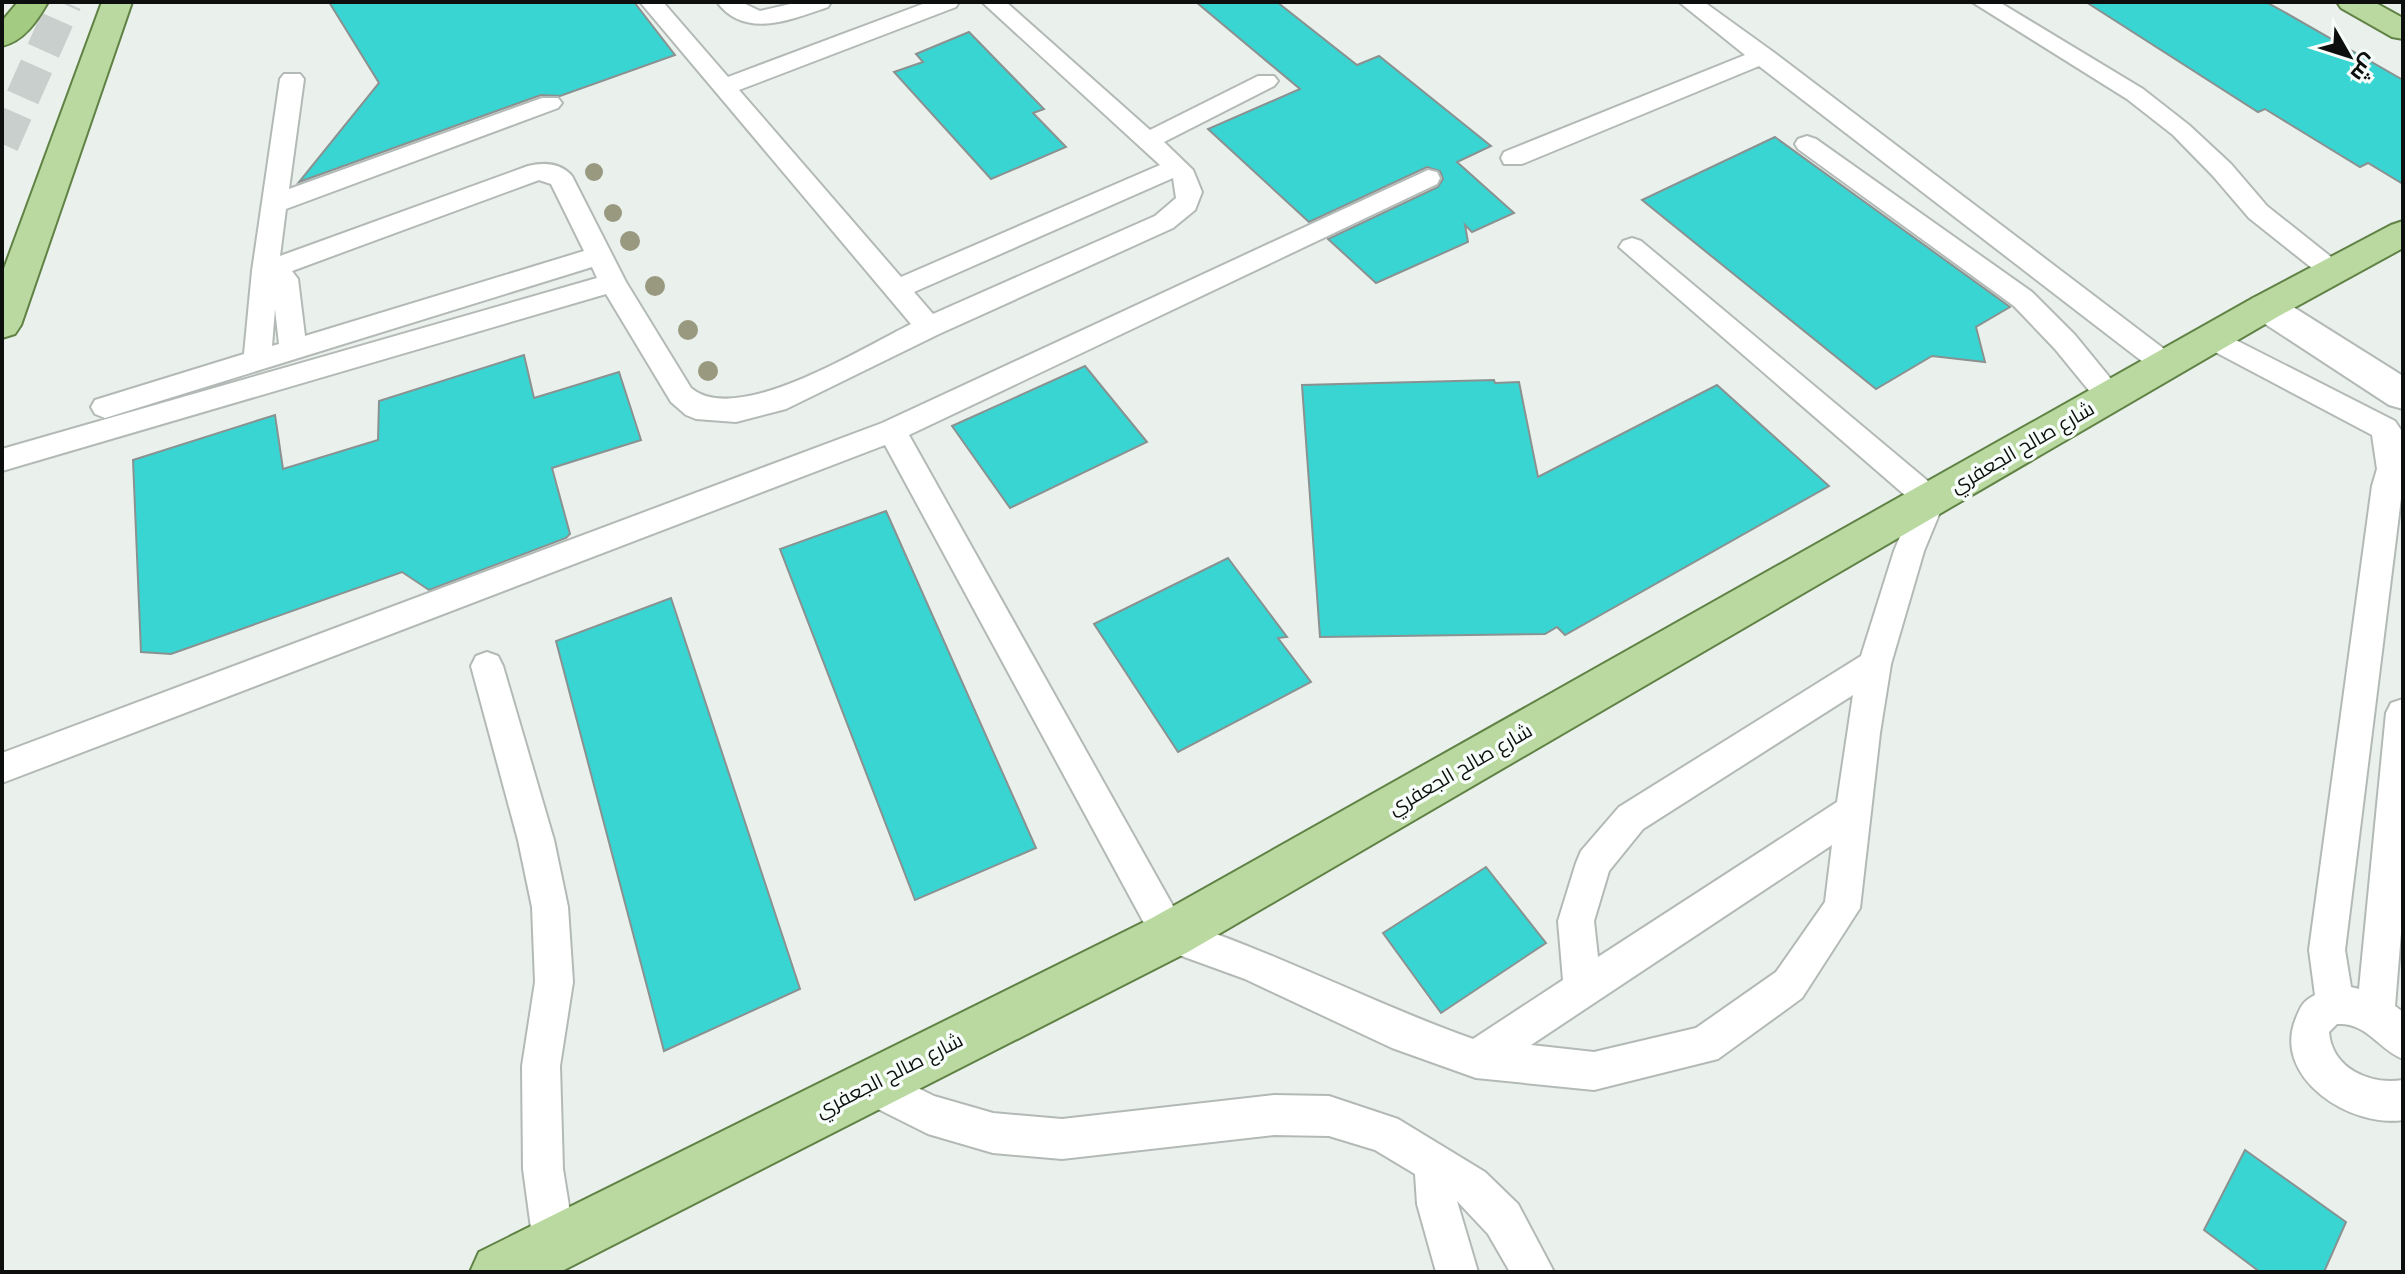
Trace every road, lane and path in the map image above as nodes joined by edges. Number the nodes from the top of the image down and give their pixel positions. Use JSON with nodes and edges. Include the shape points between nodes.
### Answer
{"nodes":[{"id":1,"x":9,"y":2,"type":"edge"},
{"id":2,"x":33,"y":2,"type":"edge"},
{"id":3,"x":117,"y":2,"type":"edge"},
{"id":4,"x":651,"y":2,"type":"edge"},
{"id":5,"x":728,"y":2,"type":"edge"},
{"id":6,"x":820,"y":2,"type":"edge"},
{"id":7,"x":948,"y":2,"type":"edge"},
{"id":8,"x":993,"y":2,"type":"edge"},
{"id":9,"x":1690,"y":2,"type":"edge"},
{"id":10,"x":1983,"y":2,"type":"edge"},
{"id":11,"x":2352,"y":2,"type":"edge"},
{"id":12,"x":2,"y":19,"type":"edge"},
{"id":13,"x":2403,"y":30,"type":"edge"},
{"id":14,"x":2,"y":37,"type":"edge"},
{"id":15,"x":1764,"y":56,"type":"junction"},
{"id":16,"x":292,"y":79,"type":"dead end"},
{"id":17,"x":1266,"y":81,"type":"dead end"},
{"id":18,"x":724,"y":87,"type":"junction"},
{"id":19,"x":550,"y":103,"type":"dead end"},
{"id":20,"x":1149,"y":140,"type":"junction"},
{"id":21,"x":1807,"y":144,"type":"dead end"},
{"id":22,"x":1513,"y":158,"type":"dead end"},
{"id":23,"x":1177,"y":167,"type":"junction"},
{"id":24,"x":1428,"y":178,"type":"dead end"},
{"id":25,"x":274,"y":204,"type":"junction"},
{"id":26,"x":2403,"y":233,"type":"edge"},
{"id":27,"x":1632,"y":247,"type":"dead end"},
{"id":28,"x":599,"y":256,"type":"junction"},
{"id":29,"x":2331,"y":270,"type":"junction"},
{"id":30,"x":265,"y":271,"type":"junction"},
{"id":31,"x":613,"y":283,"type":"junction"},
{"id":32,"x":898,"y":289,"type":"junction"},
{"id":33,"x":2266,"y":307,"type":"junction"},
{"id":34,"x":2,"y":325,"type":"edge"},
{"id":35,"x":929,"y":327,"type":"junction"},
{"id":36,"x":2212,"y":338,"type":"junction"},
{"id":37,"x":293,"y":350,"type":"junction"},
{"id":38,"x":257,"y":361,"type":"junction"},
{"id":39,"x":2166,"y":365,"type":"junction"},
{"id":40,"x":2403,"y":395,"type":"edge"},
{"id":41,"x":2110,"y":397,"type":"junction"},
{"id":42,"x":171,"y":399,"type":"junction"},
{"id":43,"x":892,"y":431,"type":"junction"},
{"id":44,"x":2,"y":439,"type":"edge"},
{"id":45,"x":2394,"y":443,"type":"edge"},
{"id":46,"x":2,"y":460,"type":"edge"},
{"id":47,"x":1930,"y":500,"type":"junction"},
{"id":48,"x":1875,"y":664,"type":"junction"},
{"id":49,"x":487,"y":666,"type":"dead end"},
{"id":50,"x":2403,"y":713,"type":"edge"},
{"id":51,"x":2,"y":768,"type":"edge"},
{"id":52,"x":1855,"y":810,"type":"junction"},
{"id":53,"x":1170,"y":935,"type":"junction"},
{"id":54,"x":1583,"y":990,"type":"junction"},
{"id":55,"x":2335,"y":1005,"type":"junction"},
{"id":56,"x":2389,"y":1028,"type":"edge"},
{"id":57,"x":1476,"y":1059,"type":"junction"},
{"id":58,"x":870,"y":1084,"type":"junction"},
{"id":59,"x":2403,"y":1100,"type":"edge"},
{"id":60,"x":1434,"y":1165,"type":"junction"},
{"id":61,"x":554,"y":1243,"type":"junction"},
{"id":62,"x":499,"y":1272,"type":"edge"},
{"id":63,"x":1457,"y":1272,"type":"edge"},
{"id":64,"x":1533,"y":1272,"type":"edge"}],
"edges":[{"from":1,"to":12,"type":"highway"},
{"from":2,"to":14,"type":"highway"},
{"from":3,"to":34,"type":"main road"},
{"from":4,"to":18,"type":"lane"},
{"from":5,"to":6,"type":"lane","via":[[743,16],[759,19]]},
{"from":7,"to":18,"type":"lane"},
{"from":8,"to":20,"type":"lane"},
{"from":9,"to":15,"type":"lane"},
{"from":10,"to":29,"type":"lane","via":[[2135,94],[2181,130],[2258,212]]},
{"from":11,"to":13,"type":"main road"},
{"from":15,"to":22,"type":"lane"},
{"from":15,"to":39,"type":"lane"},
{"from":16,"to":25,"type":"lane"},
{"from":17,"to":20,"type":"lane"},
{"from":18,"to":32,"type":"lane"},
{"from":19,"to":25,"type":"lane"},
{"from":20,"to":23,"type":"lane"},
{"from":21,"to":41,"type":"lane","via":[[2023,299]]},
{"from":23,"to":32,"type":"lane"},
{"from":23,"to":35,"type":"lane","via":[[1189,181],[1190,196],[1182,211]]},
{"from":24,"to":43,"type":"lane"},
{"from":25,"to":30,"type":"lane"},
{"from":26,"to":29,"type":"main road","name":"شارع صالح الجعفري"},
{"from":27,"to":47,"type":"lane"},
{"from":28,"to":30,"type":"lane","via":[[559,175],[550,171]]},
{"from":28,"to":31,"type":"lane"},
{"from":28,"to":37,"type":"lane"},
{"from":29,"to":33,"type":"main road","name":"شارع صالح الجعفري"},
{"from":30,"to":37,"type":"lane","via":[[285,279]]},
{"from":30,"to":38,"type":"lane"},
{"from":31,"to":35,"type":"lane","via":[[681,395],[696,408],[736,411],[776,402]]},
{"from":31,"to":42,"type":"lane"},
{"from":32,"to":35,"type":"lane"},
{"from":33,"to":36,"type":"main road","name":"شارع صالح الجعفري"},
{"from":33,"to":40,"type":"street"},
{"from":36,"to":39,"type":"main road","name":"شارع صالح الجعفري"},
{"from":36,"to":45,"type":"lane"},
{"from":37,"to":38,"type":"lane"},
{"from":38,"to":42,"type":"lane"},
{"from":39,"to":41,"type":"main road","name":"شارع صالح الجعفري"},
{"from":41,"to":47,"type":"main road","name":"شارع صالح الجعفري"},
{"from":42,"to":44,"type":"lane"},
{"from":42,"to":46,"type":"lane"},
{"from":43,"to":51,"type":"lane"},
{"from":43,"to":53,"type":"lane"},
{"from":45,"to":55,"type":"lane","via":[[2327,950]]},
{"from":47,"to":48,"type":"lane"},
{"from":47,"to":53,"type":"main road","name":"شارع صالح الجعفري"},
{"from":48,"to":52,"type":"lane"},
{"from":48,"to":54,"type":"lane","via":[[1631,818],[1594,863],[1576,921]]},
{"from":49,"to":61,"type":"lane","via":[[550,907],[554,982],[541,1066],[543,1169]]},
{"from":50,"to":56,"type":"lane"},
{"from":52,"to":54,"type":"lane"},
{"from":52,"to":57,"type":"lane","via":[[1842,908],[1789,985],[1704,1045],[1594,1071]]},
{"from":53,"to":57,"type":"lane","via":[[1252,963],[1406,1034]]},
{"from":53,"to":58,"type":"main road","name":"شارع صالح الجعفري"},
{"from":54,"to":57,"type":"lane"},
{"from":55,"to":56,"type":"lane","via":[[2354,1007]]},
{"from":55,"to":59,"type":"lane","via":[[2317,1014],[2310,1033],[2316,1058],[2335,1082],[2361,1099],[2388,1105]]},
{"from":58,"to":60,"type":"lane","via":[[928,1114],[993,1133],[1062,1139],[1274,1115],[1329,1116],[1384,1133]]},
{"from":58,"to":61,"type":"main road","name":"شارع صالح الجعفري"},
{"from":60,"to":63,"type":"lane","via":[[1437,1204]]},
{"from":60,"to":64,"type":"lane","via":[[1471,1186],[1503,1219]]},
{"from":61,"to":62,"type":"main road","name":"شارع صالح الجعفري"}]}
